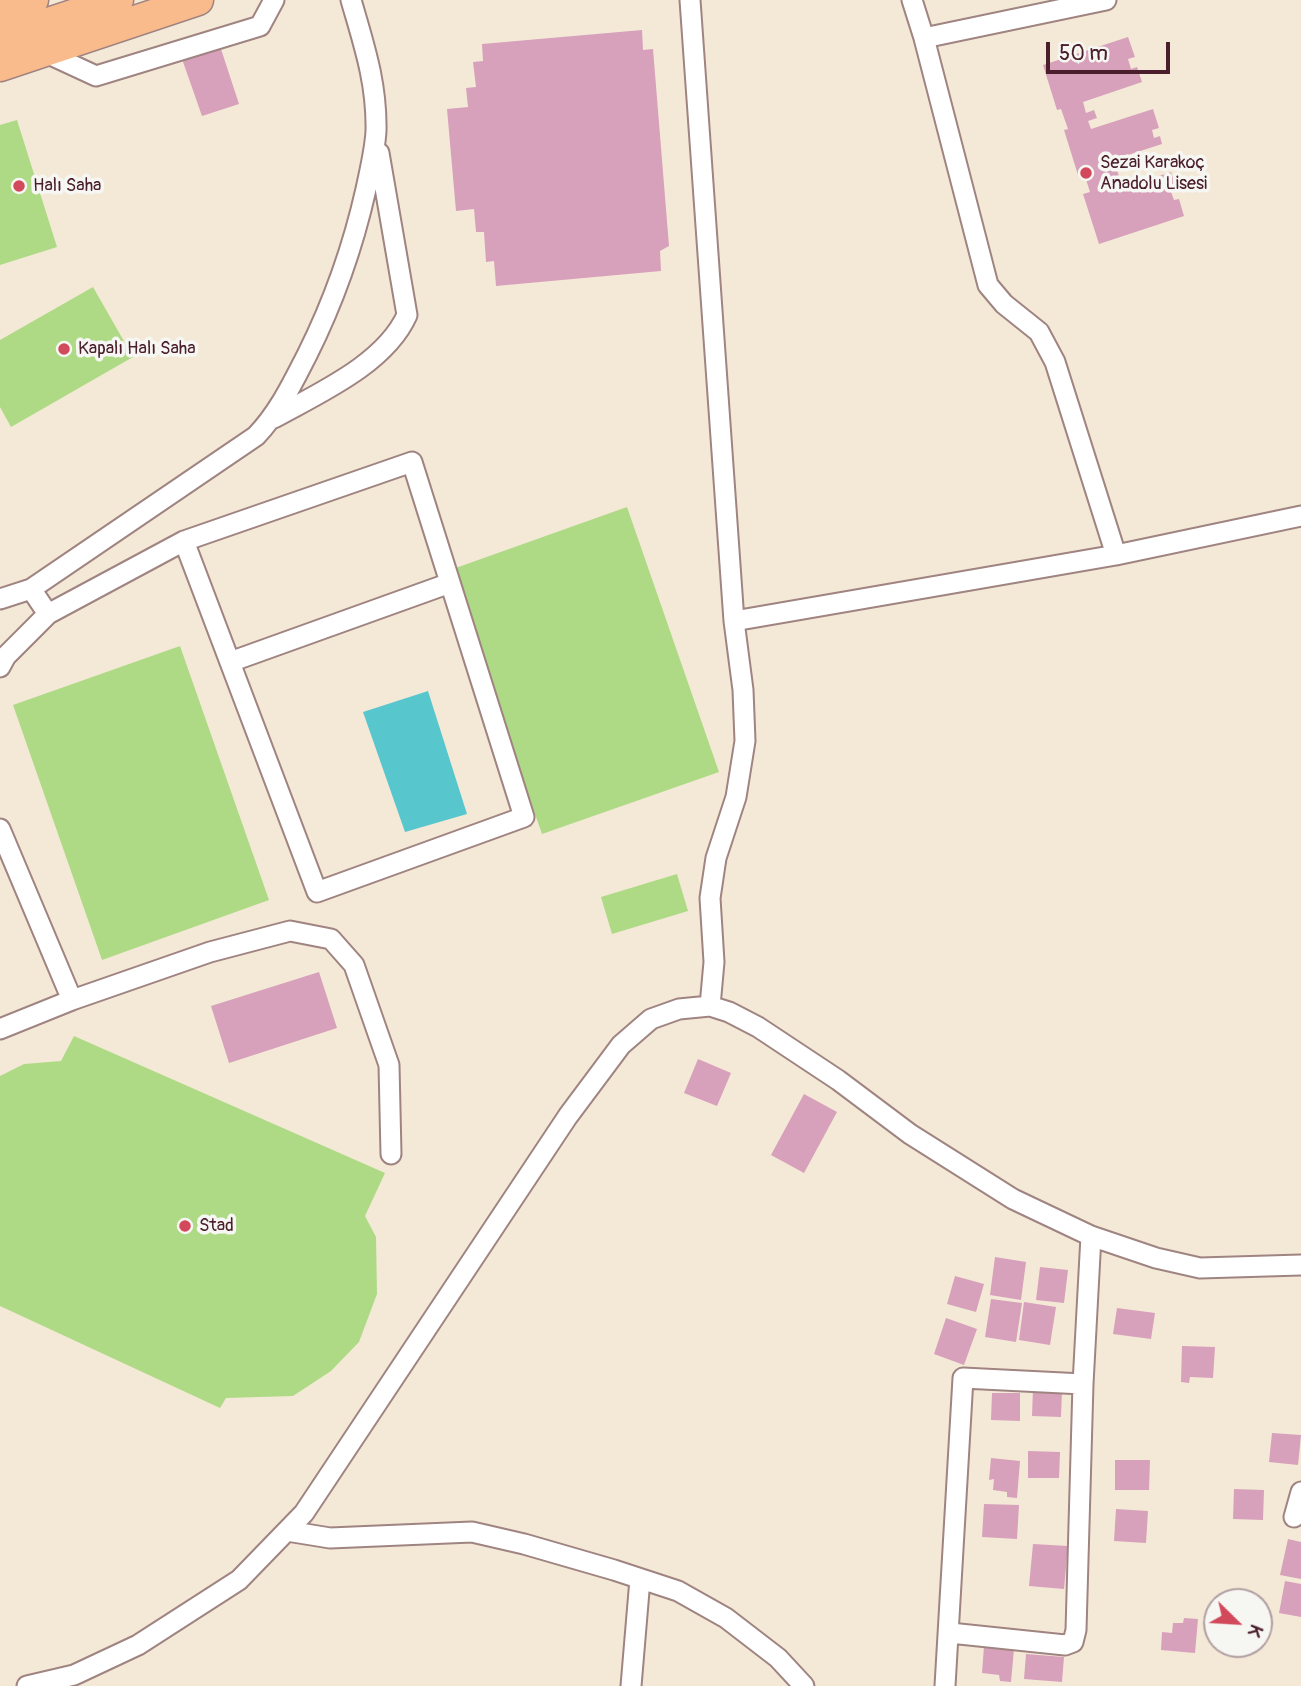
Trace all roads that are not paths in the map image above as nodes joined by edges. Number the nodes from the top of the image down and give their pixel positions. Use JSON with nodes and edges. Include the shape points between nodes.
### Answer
{"nodes":[{"id":1,"x":33,"y":0,"type":"edge"},
{"id":2,"x":118,"y":0,"type":"edge"},
{"id":3,"x":198,"y":0,"type":"edge"},
{"id":4,"x":274,"y":0,"type":"edge"},
{"id":5,"x":351,"y":0,"type":"edge"},
{"id":6,"x":690,"y":0,"type":"edge"},
{"id":7,"x":912,"y":0,"type":"edge"},
{"id":8,"x":1106,"y":0,"type":"edge"},
{"id":9,"x":0,"y":11,"type":"edge"},
{"id":10,"x":924,"y":38,"type":"junction"},
{"id":11,"x":0,"y":39,"type":"edge"},
{"id":12,"x":42,"y":51,"type":"junction"},
{"id":13,"x":0,"y":66,"type":"edge"},
{"id":14,"x":376,"y":132,"type":"junction"},
{"id":15,"x":274,"y":418,"type":"junction"},
{"id":16,"x":1301,"y":516,"type":"edge"},
{"id":17,"x":184,"y":541,"type":"junction"},
{"id":18,"x":1116,"y":555,"type":"junction"},
{"id":19,"x":450,"y":583,"type":"junction"},
{"id":20,"x":31,"y":589,"type":"junction"},
{"id":21,"x":0,"y":598,"type":"edge"},
{"id":22,"x":48,"y":614,"type":"junction"},
{"id":23,"x":734,"y":621,"type":"junction"},
{"id":24,"x":230,"y":662,"type":"junction"},
{"id":25,"x":0,"y":667,"type":"edge"},
{"id":26,"x":0,"y":829,"type":"edge"},
{"id":27,"x":72,"y":1000,"type":"junction"},
{"id":28,"x":710,"y":1006,"type":"junction"},
{"id":29,"x":0,"y":1029,"type":"edge"},
{"id":30,"x":391,"y":1154,"type":"dead end"},
{"id":31,"x":1091,"y":1236,"type":"junction"},
{"id":32,"x":1301,"y":1265,"type":"edge"},
{"id":33,"x":1083,"y":1384,"type":"junction"},
{"id":34,"x":1301,"y":1492,"type":"edge"},
{"id":35,"x":1294,"y":1517,"type":"dead end"},
{"id":36,"x":287,"y":1531,"type":"junction"},
{"id":37,"x":640,"y":1578,"type":"junction"},
{"id":38,"x":950,"y":1633,"type":"junction"},
{"id":39,"x":77,"y":1681,"type":"edge"},
{"id":40,"x":27,"y":1686,"type":"edge"},
{"id":41,"x":631,"y":1686,"type":"edge"},
{"id":42,"x":804,"y":1686,"type":"edge"},
{"id":43,"x":945,"y":1686,"type":"edge"}],
"edges":[{"from":1,"to":9,"type":"highway"},
{"from":2,"to":11,"type":"highway"},
{"from":3,"to":12,"type":"highway"},
{"from":4,"to":12,"type":"street","via":[[260,26],[96,76]]},
{"from":5,"to":14,"type":"street","via":[[372,70]]},
{"from":6,"to":23,"type":"street"},
{"from":7,"to":10,"type":"street"},
{"from":8,"to":10,"type":"street"},
{"from":10,"to":18,"type":"street","via":[[988,285],[1039,332],[1055,362]]},
{"from":12,"to":13,"type":"highway"},
{"from":14,"to":15,"type":"street","via":[[345,267]]},
{"from":14,"to":15,"type":"street","via":[[407,315],[386,347],[340,382]]},
{"from":15,"to":20,"type":"street","via":[[256,436]]},
{"from":16,"to":18,"type":"street"},
{"from":17,"to":19,"type":"street","via":[[412,462]]},
{"from":17,"to":22,"type":"street"},
{"from":17,"to":24,"type":"street"},
{"from":18,"to":23,"type":"street"},
{"from":19,"to":24,"type":"street"},
{"from":19,"to":24,"type":"street","via":[[524,817],[317,892]]},
{"from":20,"to":21,"type":"street"},
{"from":20,"to":22,"type":"street"},
{"from":22,"to":25,"type":"street"},
{"from":23,"to":28,"type":"street","via":[[745,741],[710,898],[714,962]]},
{"from":26,"to":27,"type":"street"},
{"from":27,"to":29,"type":"street"},
{"from":27,"to":30,"type":"street","via":[[210,952],[290,931],[331,939],[354,965],[389,1065]]},
{"from":28,"to":31,"type":"street","via":[[758,1027],[1013,1199]]},
{"from":28,"to":36,"type":"street","via":[[679,1009],[651,1019],[621,1045],[568,1116],[304,1513]]},
{"from":31,"to":32,"type":"street","via":[[1200,1268]]},
{"from":31,"to":33,"type":"street"},
{"from":33,"to":38,"type":"street","via":[[963,1378]]},
{"from":33,"to":38,"type":"street","via":[[1073,1642],[1065,1645]]},
{"from":34,"to":35,"type":"street"},
{"from":36,"to":37,"type":"street","via":[[330,1538],[472,1532]]},
{"from":36,"to":39,"type":"street","via":[[239,1580]]},
{"from":37,"to":41,"type":"street"},
{"from":37,"to":42,"type":"street","via":[[678,1591],[726,1618],[778,1658]]},
{"from":38,"to":43,"type":"street"},
{"from":39,"to":40,"type":"street"}]}
